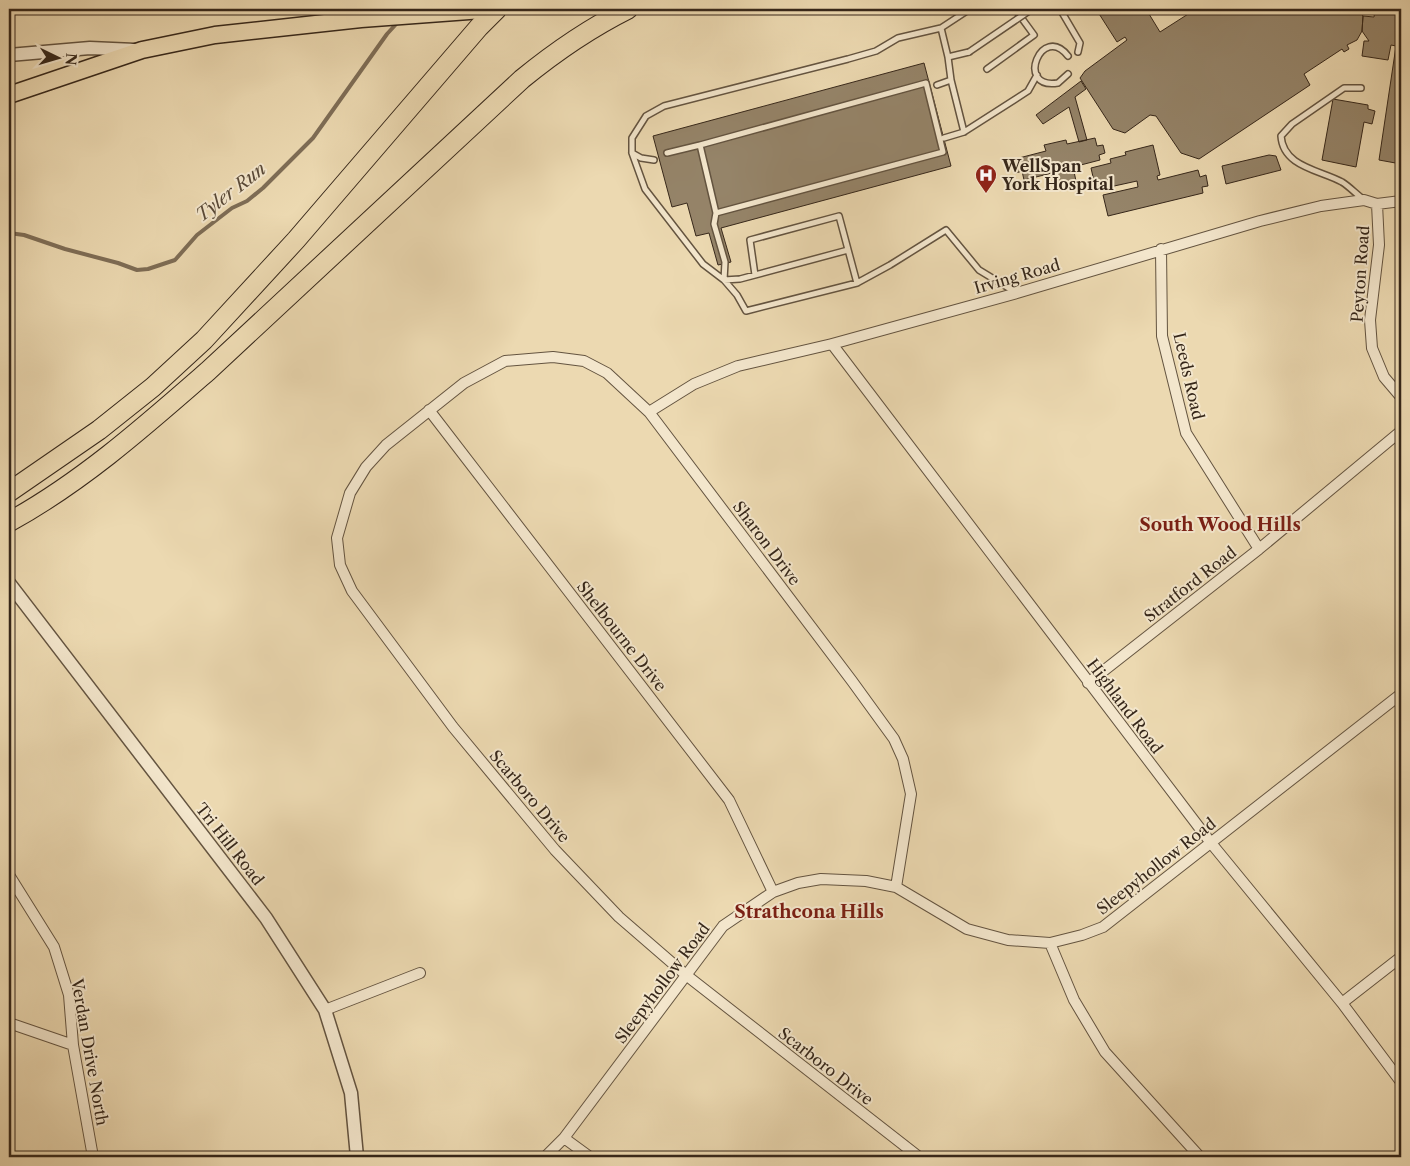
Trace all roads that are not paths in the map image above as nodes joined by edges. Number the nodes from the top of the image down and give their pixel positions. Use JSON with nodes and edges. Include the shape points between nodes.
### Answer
{"nodes":[{"id":1,"x":496,"y":9,"type":"edge"},
{"id":2,"x":628,"y":9,"type":"edge"},
{"id":3,"x":970,"y":9,"type":"edge"},
{"id":4,"x":1015,"y":9,"type":"edge"},
{"id":5,"x":1032,"y":9,"type":"edge"},
{"id":6,"x":1060,"y":9,"type":"edge"},
{"id":7,"x":361,"y":14,"type":"edge"},
{"id":8,"x":940,"y":28,"type":"junction"},
{"id":9,"x":142,"y":50,"type":"junction"},
{"id":10,"x":1078,"y":52,"type":"dead end"},
{"id":11,"x":9,"y":55,"type":"edge"},
{"id":12,"x":1068,"y":56,"type":"dead end"},
{"id":13,"x":948,"y":58,"type":"junction"},
{"id":14,"x":987,"y":70,"type":"dead end"},
{"id":15,"x":1068,"y":74,"type":"dead end"},
{"id":16,"x":1037,"y":75,"type":"junction"},
{"id":17,"x":951,"y":80,"type":"junction"},
{"id":18,"x":937,"y":85,"type":"dead end"},
{"id":19,"x":1361,"y":88,"type":"dead end"},
{"id":20,"x":9,"y":95,"type":"edge"},
{"id":21,"x":964,"y":132,"type":"junction"},
{"id":22,"x":944,"y":138,"type":"dead end"},
{"id":23,"x":700,"y":144,"type":"junction"},
{"id":24,"x":667,"y":153,"type":"dead end"},
{"id":25,"x":632,"y":154,"type":"junction"},
{"id":26,"x":654,"y":160,"type":"dead end"},
{"id":27,"x":1364,"y":200,"type":"junction"},
{"id":28,"x":1401,"y":201,"type":"edge"},
{"id":29,"x":1378,"y":204,"type":"junction"},
{"id":30,"x":716,"y":213,"type":"junction"},
{"id":31,"x":848,"y":250,"type":"junction"},
{"id":32,"x":1161,"y":250,"type":"junction"},
{"id":33,"x":755,"y":275,"type":"junction"},
{"id":34,"x":724,"y":280,"type":"junction"},
{"id":35,"x":856,"y":283,"type":"junction"},
{"id":36,"x":1016,"y":293,"type":"junction"},
{"id":37,"x":832,"y":344,"type":"junction"},
{"id":38,"x":464,"y":383,"type":"joint"},
{"id":39,"x":1401,"y":397,"type":"edge"},
{"id":40,"x":429,"y":410,"type":"junction"},
{"id":41,"x":649,"y":412,"type":"junction"},
{"id":42,"x":1401,"y":431,"type":"edge"},
{"id":43,"x":9,"y":492,"type":"edge"},
{"id":44,"x":12,"y":520,"type":"edge"},
{"id":45,"x":1259,"y":549,"type":"junction"},
{"id":46,"x":9,"y":583,"type":"edge"},
{"id":47,"x":1088,"y":683,"type":"junction"},
{"id":48,"x":1401,"y":694,"type":"edge"},
{"id":49,"x":1211,"y":843,"type":"junction"},
{"id":50,"x":9,"y":875,"type":"edge"},
{"id":51,"x":896,"y":887,"type":"junction"},
{"id":52,"x":773,"y":892,"type":"junction"},
{"id":53,"x":1050,"y":942,"type":"junction"},
{"id":54,"x":1401,"y":957,"type":"edge"},
{"id":55,"x":420,"y":973,"type":"dead end"},
{"id":56,"x":686,"y":975,"type":"junction"},
{"id":57,"x":1342,"y":1003,"type":"junction"},
{"id":58,"x":326,"y":1010,"type":"junction"},
{"id":59,"x":9,"y":1023,"type":"edge"},
{"id":60,"x":74,"y":1045,"type":"junction"},
{"id":61,"x":1401,"y":1082,"type":"edge"},
{"id":62,"x":564,"y":1138,"type":"junction"},
{"id":63,"x":93,"y":1157,"type":"edge"},
{"id":64,"x":357,"y":1157,"type":"edge"},
{"id":65,"x":545,"y":1157,"type":"edge"},
{"id":66,"x":590,"y":1157,"type":"edge"},
{"id":67,"x":919,"y":1157,"type":"edge"},
{"id":68,"x":1200,"y":1157,"type":"edge"}],
"edges":[{"from":1,"to":7,"type":"main road","via":[[394,16]]},
{"from":1,"to":43,"type":"highway","via":[[296,240],[204,340],[99,430]]},
{"from":2,"to":44,"type":"highway","via":[[573,41],[522,78],[186,390],[64,489]]},
{"from":3,"to":8,"type":"lane"},
{"from":4,"to":14,"type":"lane","via":[[1034,35]]},
{"from":5,"to":13,"type":"lane","bridge":true,"via":[[969,52]]},
{"from":6,"to":10,"type":"lane","via":[[1080,43]]},
{"from":7,"to":9,"type":"main road","via":[[216,35]]},
{"from":8,"to":13,"type":"lane"},
{"from":8,"to":25,"type":"lane","via":[[898,38],[876,51],[848,59],[664,106],[646,116],[632,138]]},
{"from":9,"to":11,"type":"street","via":[[90,48]]},
{"from":9,"to":20,"type":"main road"},
{"from":12,"to":16,"type":"lane","via":[[1055,47],[1044,49],[1034,64]]},
{"from":13,"to":17,"type":"lane"},
{"from":15,"to":16,"type":"lane","via":[[1064,80],[1052,84]]},
{"from":16,"to":21,"type":"lane","via":[[1028,91]]},
{"from":17,"to":18,"type":"lane"},
{"from":17,"to":21,"type":"lane"},
{"from":19,"to":27,"type":"lane","via":[[1344,88],[1292,124],[1281,136],[1281,146],[1295,162],[1343,183]]},
{"from":21,"to":22,"type":"lane"},
{"from":23,"to":24,"type":"lane"},
{"from":23,"to":30,"type":"lane"},
{"from":23,"to":30,"type":"lane","via":[[926,83],[943,152]]},
{"from":25,"to":26,"type":"lane"},
{"from":25,"to":34,"type":"lane","via":[[645,189],[703,264]]},
{"from":27,"to":29,"type":"street","name":"Irving Road"},
{"from":27,"to":32,"type":"street","name":"Irving Road","via":[[1321,206],[1260,221]]},
{"from":28,"to":29,"type":"street","name":"Irving Road"},
{"from":29,"to":39,"type":"street","name":"Peyton Road","via":[[1379,245],[1370,320],[1372,348],[1384,377]]},
{"from":30,"to":34,"type":"lane","via":[[714,224],[725,262]]},
{"from":31,"to":33,"type":"lane"},
{"from":31,"to":33,"type":"lane","via":[[839,216],[750,240]]},
{"from":31,"to":35,"type":"lane"},
{"from":32,"to":36,"type":"street","name":"Irving Road"},
{"from":32,"to":45,"type":"street","name":"Leeds Road","via":[[1162,336],[1186,433]]},
{"from":33,"to":34,"type":"lane"},
{"from":34,"to":35,"type":"lane","via":[[746,311]]},
{"from":35,"to":36,"type":"lane","via":[[946,230],[979,270]]},
{"from":36,"to":37,"type":"street","name":"Irving Road"},
{"from":37,"to":41,"type":"street","name":"Irving Road","via":[[738,366],[694,384]]},
{"from":37,"to":47,"type":"street","name":"Highland Road"},
{"from":38,"to":40,"type":"street","name":"Scarboro Drive"},
{"from":38,"to":41,"type":"street","name":"Sharon Drive","via":[[505,361],[553,357],[584,361],[607,373]]},
{"from":40,"to":52,"type":"street","name":"Shelbourne Drive","via":[[729,800]]},
{"from":40,"to":56,"type":"street","name":"Scarboro Drive","via":[[386,445],[350,492],[336,538],[340,565],[352,591],[453,727],[556,850],[619,916]]},
{"from":41,"to":51,"type":"street","name":"Sharon Drive","via":[[894,739],[904,759],[910,794]]},
{"from":42,"to":45,"type":"street","name":"Stratford Road"},
{"from":45,"to":47,"type":"street","name":"Stratford Road"},
{"from":46,"to":58,"type":"street","name":"Tri Hill Road","via":[[266,918]]},
{"from":47,"to":49,"type":"street","name":"Highland Road"},
{"from":48,"to":49,"type":"street","name":"Sleepyhollow Road"},
{"from":49,"to":53,"type":"street","name":"Sleepyhollow Road","via":[[1103,927]]},
{"from":49,"to":57,"type":"street","name":"Highland Road"},
{"from":50,"to":60,"type":"street","name":"Verdan Drive North","via":[[54,947],[69,995]]},
{"from":51,"to":52,"type":"street","name":"Sleepyhollow Road","via":[[866,881],[821,879]]},
{"from":51,"to":53,"type":"street","name":"Sleepyhollow Road","via":[[967,929],[1008,940]]},
{"from":52,"to":56,"type":"street","name":"Sleepyhollow Road","via":[[723,926]]},
{"from":53,"to":68,"type":"street","via":[[1074,1000],[1106,1052]]},
{"from":54,"to":57,"type":"street"},
{"from":55,"to":58,"type":"street"},
{"from":56,"to":62,"type":"street","name":"Sleepyhollow Road"},
{"from":56,"to":67,"type":"street","name":"Scarboro Drive"},
{"from":57,"to":61,"type":"street","name":"Highland Road"},
{"from":58,"to":64,"type":"street","name":"Tri Hill Road","via":[[351,1092]]},
{"from":59,"to":60,"type":"street"},
{"from":60,"to":63,"type":"street","name":"Verdan Drive North"},
{"from":62,"to":65,"type":"street","name":"Sleepyhollow Road"},
{"from":62,"to":66,"type":"street"}]}
